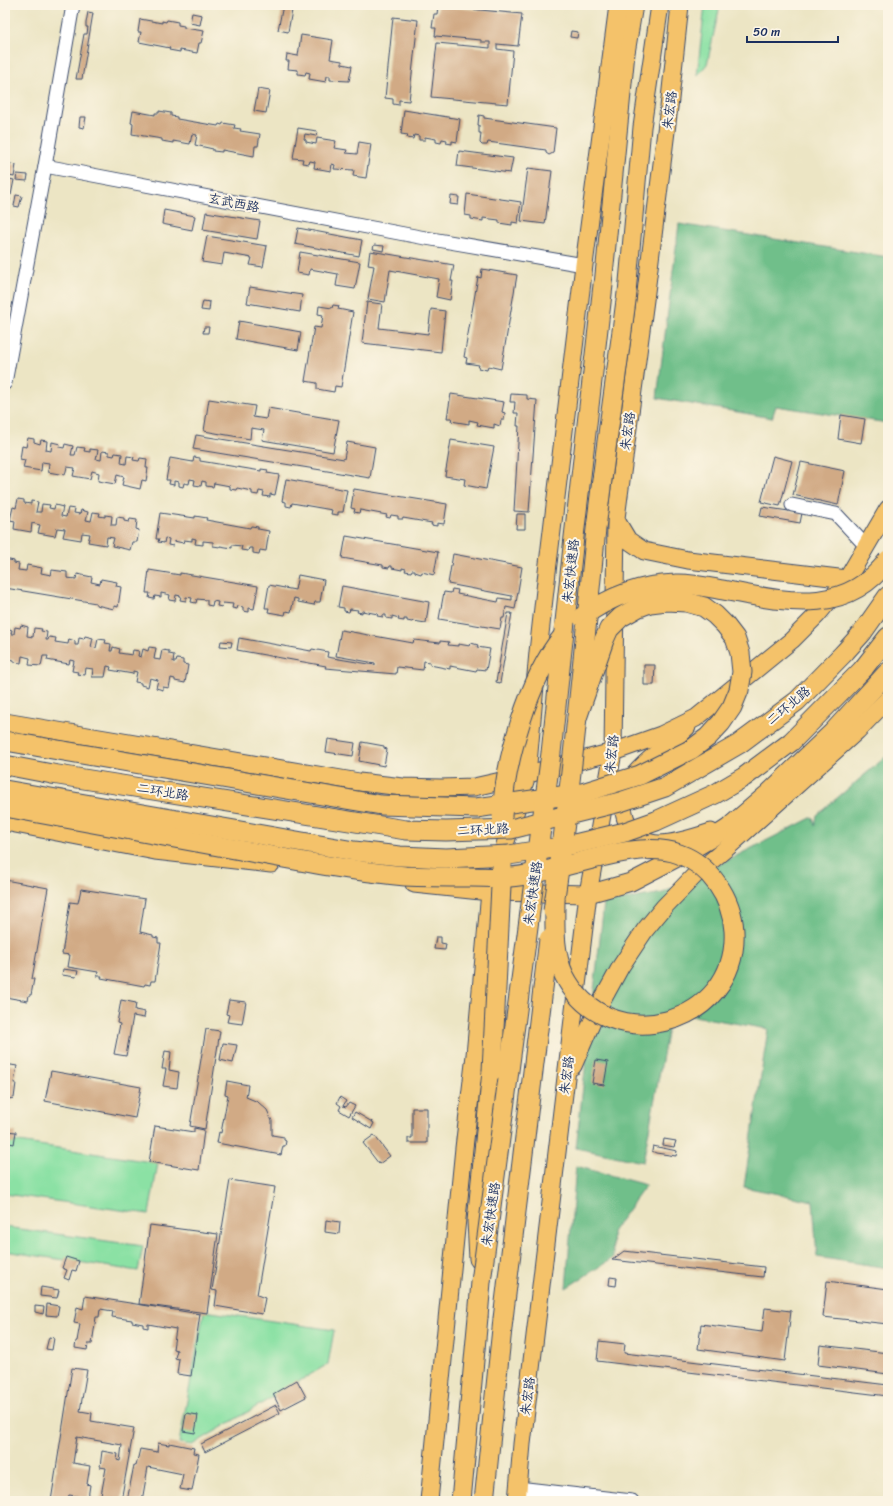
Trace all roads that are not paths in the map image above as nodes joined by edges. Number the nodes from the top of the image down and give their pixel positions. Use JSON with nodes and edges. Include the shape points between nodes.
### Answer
{"nodes":[{"id":1,"x":73,"y":5,"type":"edge"},
{"id":2,"x":618,"y":5,"type":"edge"},
{"id":3,"x":634,"y":5,"type":"edge"},
{"id":4,"x":660,"y":5,"type":"edge"},
{"id":5,"x":680,"y":5,"type":"edge"},
{"id":6,"x":45,"y":166,"type":"junction"},
{"id":7,"x":584,"y":265,"type":"junction"},
{"id":8,"x":603,"y":285,"type":"joint"},
{"id":9,"x":627,"y":293,"type":"joint"},
{"id":10,"x":5,"y":383,"type":"edge"},
{"id":11,"x":792,"y":505,"type":"dead end"},
{"id":12,"x":888,"y":509,"type":"edge"},
{"id":13,"x":616,"y":518,"type":"junction"},
{"id":14,"x":867,"y":547,"type":"junction"},
{"id":15,"x":888,"y":560,"type":"edge"},
{"id":16,"x":847,"y":579,"type":"junction"},
{"id":17,"x":888,"y":596,"type":"edge"},
{"id":18,"x":888,"y":637,"type":"edge"},
{"id":19,"x":888,"y":672,"type":"edge"},
{"id":20,"x":888,"y":699,"type":"edge"},
{"id":21,"x":577,"y":718,"type":"junction"},
{"id":22,"x":696,"y":718,"type":"junction"},
{"id":23,"x":5,"y":722,"type":"edge"},
{"id":24,"x":14,"y":743,"type":"edge"},
{"id":25,"x":613,"y":752,"type":"junction"},
{"id":26,"x":5,"y":765,"type":"edge"},
{"id":27,"x":791,"y":772,"type":"junction"},
{"id":28,"x":527,"y":775,"type":"junction"},
{"id":29,"x":5,"y":790,"type":"edge"},
{"id":30,"x":5,"y":807,"type":"edge"},
{"id":31,"x":770,"y":809,"type":"junction"},
{"id":32,"x":5,"y":822,"type":"edge"},
{"id":33,"x":732,"y":825,"type":"junction"},
{"id":34,"x":490,"y":892,"type":"junction"},
{"id":35,"x":588,"y":894,"type":"junction"},
{"id":36,"x":555,"y":899,"type":"junction"},
{"id":37,"x":564,"y":1090,"type":"junction"},
{"id":38,"x":481,"y":1282,"type":"junction"},
{"id":39,"x":517,"y":1494,"type":"edge"},
{"id":40,"x":429,"y":1501,"type":"edge"},
{"id":41,"x":461,"y":1501,"type":"edge"},
{"id":42,"x":484,"y":1501,"type":"edge"},
{"id":43,"x":632,"y":1501,"type":"edge"}],
"edges":[{"from":1,"to":6,"type":"street"},
{"from":2,"to":7,"type":"main road"},
{"from":3,"to":8,"type":"main road","via":[[626,53]]},
{"from":4,"to":9,"type":"main road","name":"朱宏路","via":[[642,126]]},
{"from":5,"to":13,"type":"main road","name":"朱宏路"},
{"from":6,"to":7,"type":"street","name":"玄武西路","via":[[420,237]]},
{"from":6,"to":10,"type":"street"},
{"from":7,"to":28,"type":"main road","via":[[539,645]]},
{"from":8,"to":38,"type":"highway","name":"朱宏快速路","bridge":true,"via":[[551,753]]},
{"from":9,"to":21,"type":"highway","name":"朱宏快速路","bridge":true,"via":[[597,527]]},
{"from":11,"to":14,"type":"street","via":[[836,514]]},
{"from":12,"to":14,"type":"main road"},
{"from":13,"to":16,"type":"main road","via":[[628,540],[644,551],[688,560]]},
{"from":13,"to":25,"type":"main road","name":"朱宏路"},
{"from":14,"to":16,"type":"main road"},
{"from":15,"to":38,"type":"highway","bridge":true,"via":[[858,589],[812,602],[781,601],[698,585],[668,584],[633,590],[583,616],[552,648],[540,670],[527,705],[504,792],[492,1071],[477,1220]]},
{"from":16,"to":22,"type":"main road","via":[[792,640]]},
{"from":17,"to":26,"type":"highway","name":"二环北路","bridge":true,"via":[[844,654],[797,701],[739,744],[665,786],[620,802],[511,829],[406,830]]},
{"from":18,"to":29,"type":"highway","name":"二环北路","bridge":true,"via":[[864,669],[792,742],[744,777],[715,794],[656,821],[625,832],[566,846],[509,855],[446,858],[400,856],[354,851]]},
{"from":19,"to":27,"type":"highway","via":[[833,732]]},
{"from":20,"to":31,"type":"main road","via":[[857,731]]},
{"from":21,"to":24,"type":"highway","bridge":true,"via":[[609,630],[621,617],[637,608],[667,601],[686,602],[704,607],[715,615],[735,638],[742,672],[739,690],[732,707],[708,737],[692,749],[640,775],[582,793],[476,808],[382,805]]},
{"from":21,"to":36,"type":"highway","name":"朱宏快速路","bridge":true},
{"from":22,"to":25,"type":"main road","via":[[661,735]]},
{"from":22,"to":33,"type":"main road","via":[[629,782],[623,806],[627,824],[639,837],[651,843],[685,839]]},
{"from":23,"to":28,"type":"main road","via":[[358,782],[404,787],[474,787]]},
{"from":25,"to":28,"type":"main road"},
{"from":25,"to":35,"type":"main road","name":"朱宏路"},
{"from":27,"to":31,"type":"main road"},
{"from":27,"to":33,"type":"highway"},
{"from":28,"to":34,"type":"main road"},
{"from":30,"to":36,"type":"highway","bridge":true,"via":[[293,860],[406,876],[511,877],[619,853],[650,849],[678,853],[692,860],[712,877],[720,889],[734,928],[732,957],[719,985],[709,998],[684,1016],[654,1024],[623,1022],[608,1017],[583,1001],[564,975],[556,946]]},
{"from":31,"to":33,"type":"main road"},
{"from":31,"to":37,"type":"main road","via":[[700,870],[645,930],[598,1008]]},
{"from":32,"to":34,"type":"main road","via":[[155,851]]},
{"from":33,"to":35,"type":"main road","via":[[703,844],[631,882]]},
{"from":34,"to":35,"type":"main road"},
{"from":34,"to":40,"type":"main road"},
{"from":35,"to":37,"type":"main road","name":"朱宏路"},
{"from":36,"to":42,"type":"highway","name":"朱宏快速路","bridge":true,"via":[[503,1319]]},
{"from":37,"to":39,"type":"main road","name":"朱宏路"},
{"from":38,"to":41,"type":"highway","name":"朱宏快速路","bridge":true},
{"from":39,"to":43,"type":"street"}]}
